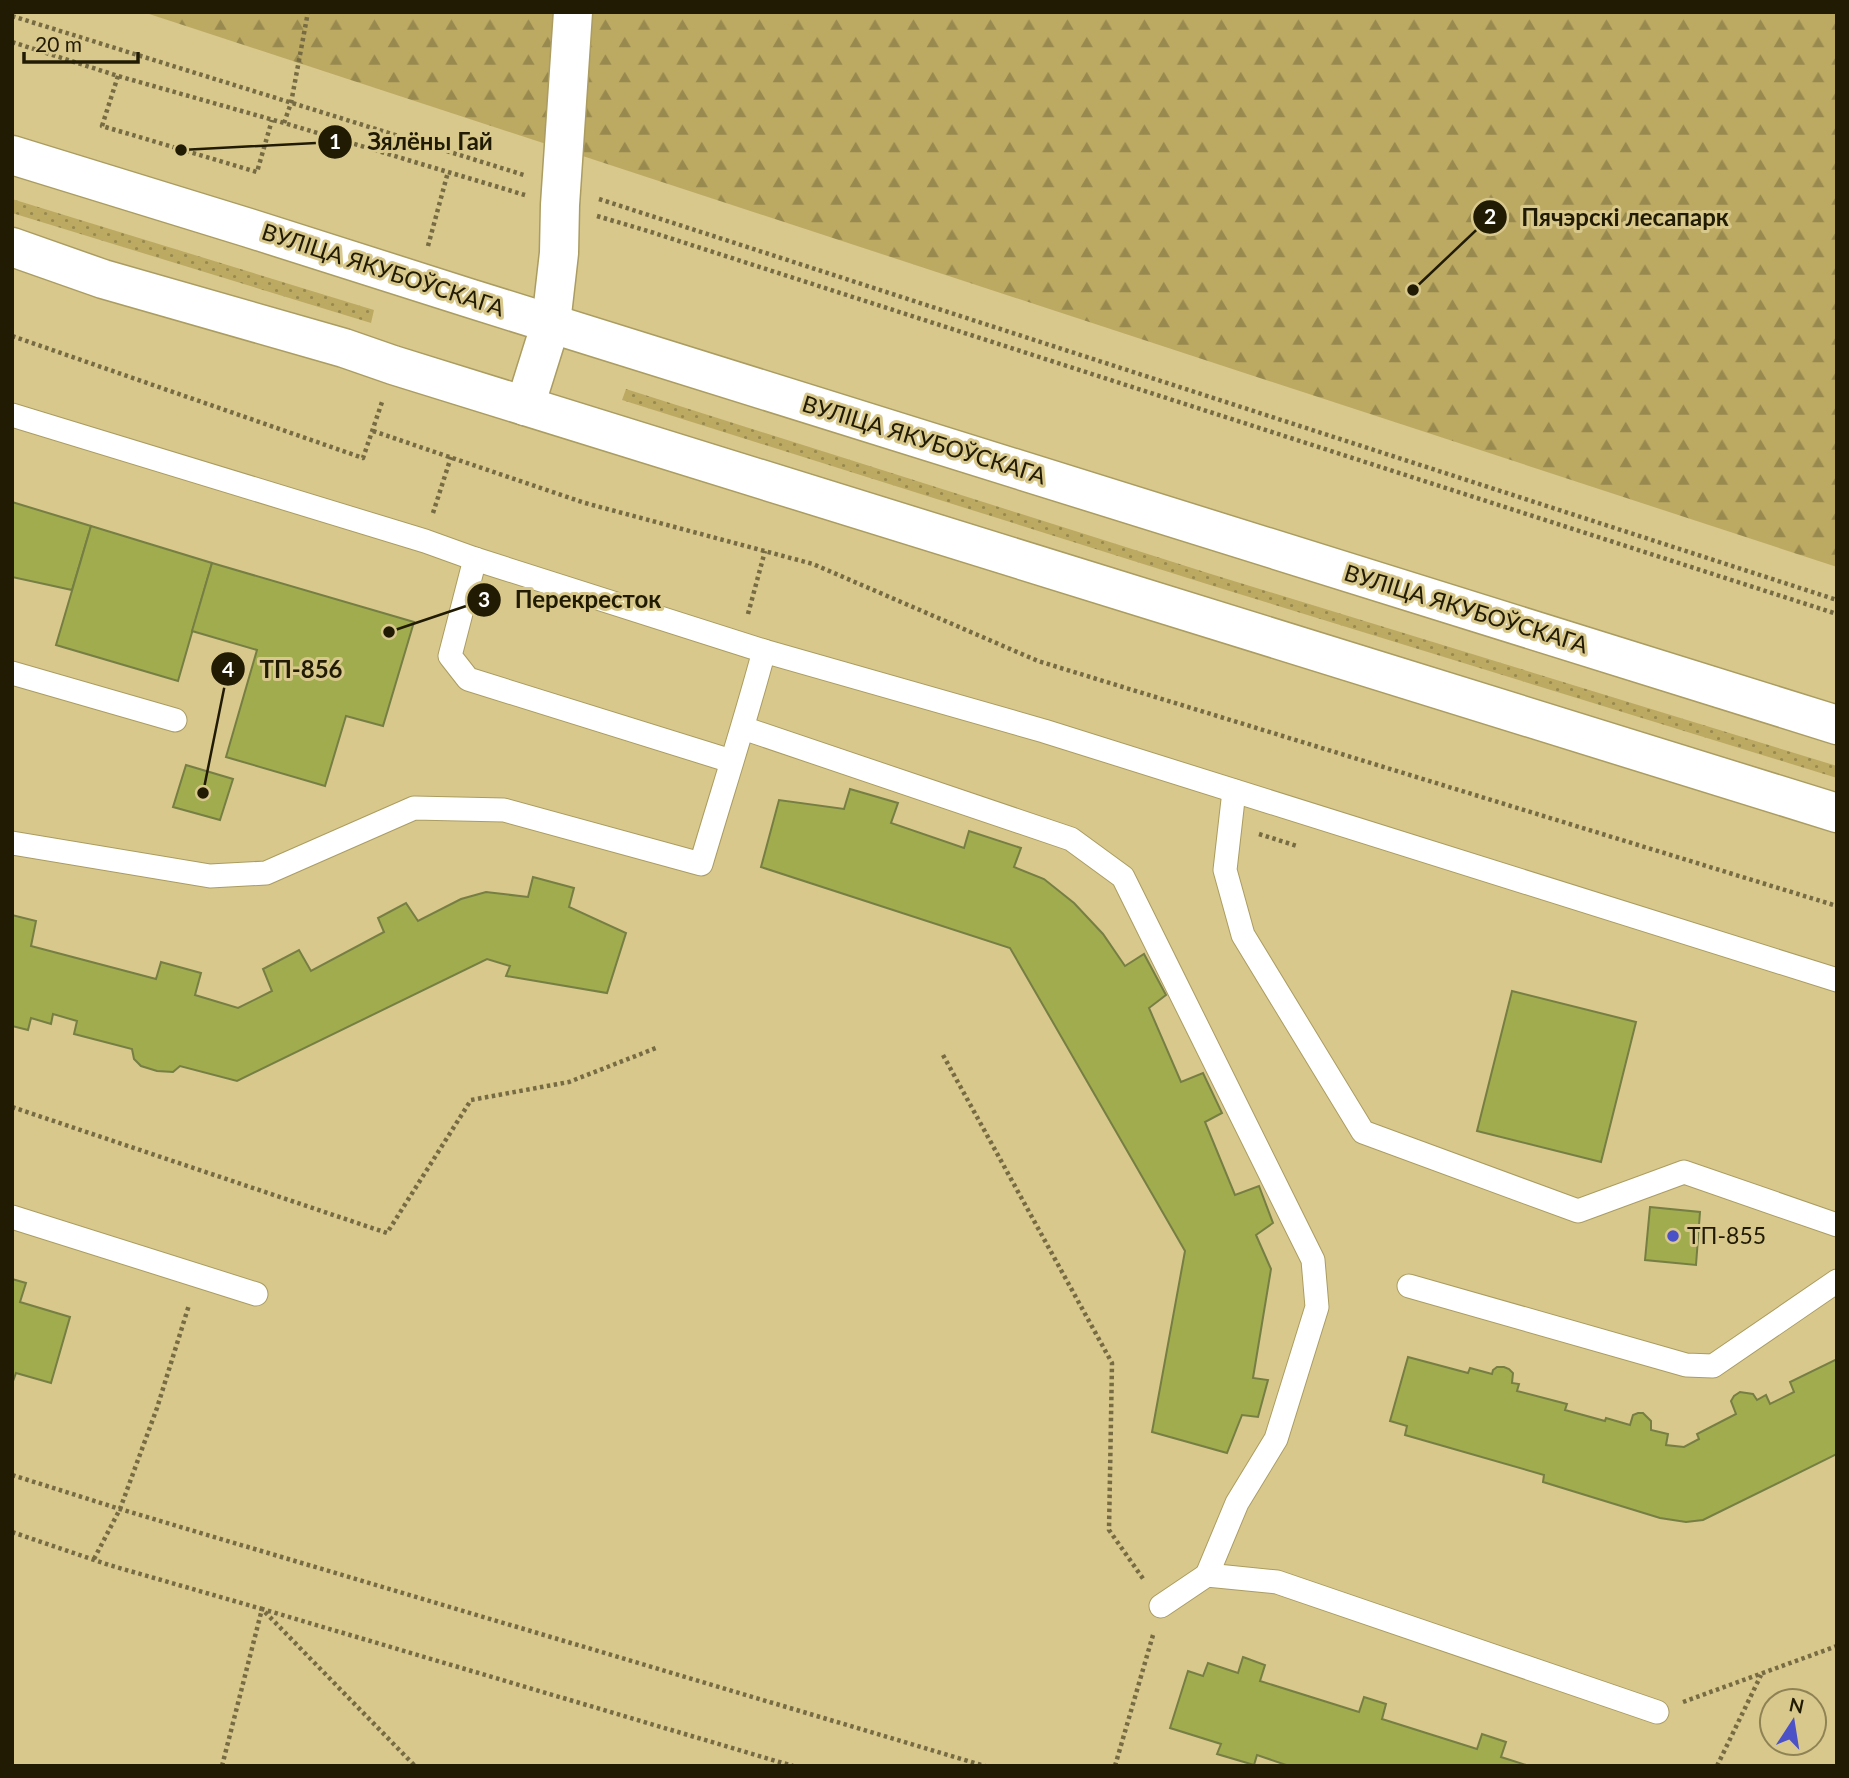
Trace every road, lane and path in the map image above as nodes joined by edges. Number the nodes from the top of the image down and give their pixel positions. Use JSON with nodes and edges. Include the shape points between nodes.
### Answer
{"nodes":[{"id":1,"x":308,"y":12,"type":"edge"},
{"id":2,"x":573,"y":12,"type":"edge"},
{"id":3,"x":12,"y":16,"type":"edge"},
{"id":4,"x":12,"y":42,"type":"edge"},
{"id":5,"x":118,"y":76,"type":"junction"},
{"id":6,"x":290,"y":103,"type":"junction"},
{"id":7,"x":272,"y":120,"type":"junction"},
{"id":8,"x":284,"y":123,"type":"junction"},
{"id":9,"x":12,"y":155,"type":"edge"},
{"id":10,"x":561,"y":196,"type":"junction"},
{"id":11,"x":12,"y":247,"type":"edge"},
{"id":12,"x":551,"y":323,"type":"junction"},
{"id":13,"x":12,"y":336,"type":"edge"},
{"id":14,"x":525,"y":406,"type":"junction"},
{"id":15,"x":12,"y":415,"type":"edge"},
{"id":16,"x":451,"y":457,"type":"junction"},
{"id":17,"x":425,"y":541,"type":"junction"},
{"id":18,"x":765,"y":551,"type":"junction"},
{"id":19,"x":475,"y":559,"type":"junction"},
{"id":20,"x":1837,"y":600,"type":"edge"},
{"id":21,"x":1837,"y":614,"type":"edge"},
{"id":22,"x":740,"y":643,"type":"junction"},
{"id":23,"x":764,"y":651,"type":"junction"},
{"id":24,"x":12,"y":673,"type":"edge"},
{"id":25,"x":175,"y":720,"type":"dead end"},
{"id":26,"x":1837,"y":725,"type":"edge"},
{"id":27,"x":743,"y":729,"type":"junction"},
{"id":28,"x":731,"y":761,"type":"junction"},
{"id":29,"x":1234,"y":791,"type":"junction"},
{"id":30,"x":1837,"y":813,"type":"edge"},
{"id":31,"x":12,"y":843,"type":"edge"},
{"id":32,"x":1837,"y":906,"type":"edge"},
{"id":33,"x":1837,"y":980,"type":"edge"},
{"id":34,"x":656,"y":1048,"type":"dead end"},
{"id":35,"x":943,"y":1055,"type":"dead end"},
{"id":36,"x":12,"y":1107,"type":"edge"},
{"id":37,"x":12,"y":1217,"type":"edge"},
{"id":38,"x":1837,"y":1225,"type":"edge"},
{"id":39,"x":198,"y":1276,"type":"junction"},
{"id":40,"x":1837,"y":1281,"type":"edge"},
{"id":41,"x":1409,"y":1286,"type":"dead end"},
{"id":42,"x":256,"y":1294,"type":"dead end"},
{"id":43,"x":12,"y":1475,"type":"edge"},
{"id":44,"x":120,"y":1509,"type":"junction"},
{"id":45,"x":12,"y":1532,"type":"edge"},
{"id":46,"x":94,"y":1559,"type":"junction"},
{"id":47,"x":1207,"y":1575,"type":"junction"},
{"id":48,"x":1161,"y":1606,"type":"junction"},
{"id":49,"x":262,"y":1609,"type":"junction"},
{"id":50,"x":1837,"y":1646,"type":"edge"},
{"id":51,"x":1762,"y":1674,"type":"junction"},
{"id":52,"x":1657,"y":1712,"type":"joint"},
{"id":53,"x":222,"y":1766,"type":"edge"},
{"id":54,"x":415,"y":1766,"type":"edge"},
{"id":55,"x":793,"y":1766,"type":"edge"},
{"id":56,"x":985,"y":1766,"type":"edge"},
{"id":57,"x":1115,"y":1766,"type":"edge"},
{"id":58,"x":1717,"y":1766,"type":"edge"}],
"edges":[{"from":1,"to":6,"type":"path"},
{"from":2,"to":10,"type":"main road"},
{"from":3,"to":6,"type":"path"},
{"from":4,"to":5,"type":"path"},
{"from":5,"to":7,"type":"path"},
{"from":5,"to":7,"type":"path","via":[[102,127],[257,172]]},
{"from":6,"to":8,"type":"path"},
{"from":6,"to":10,"type":"path"},
{"from":7,"to":8,"type":"path"},
{"from":8,"to":10,"type":"path"},
{"from":9,"to":12,"type":"main road","name":"ВУЛІЦА ЯКУБОЎСКАГА"},
{"from":10,"to":12,"type":"main road"},
{"from":10,"to":20,"type":"path"},
{"from":10,"to":21,"type":"path","via":[[651,232]]},
{"from":11,"to":14,"type":"main road","via":[[103,279]]},
{"from":12,"to":14,"type":"main road"},
{"from":12,"to":26,"type":"main road","name":"ВУЛІЦА ЯКУБОЎСКАГА"},
{"from":13,"to":16,"type":"path","via":[[363,458],[373,430]]},
{"from":14,"to":30,"type":"main road"},
{"from":15,"to":17,"type":"lane"},
{"from":16,"to":17,"type":"path"},
{"from":16,"to":18,"type":"path","via":[[585,503]]},
{"from":17,"to":19,"type":"lane"},
{"from":18,"to":22,"type":"path"},
{"from":18,"to":32,"type":"path","via":[[813,564],[1038,661]]},
{"from":19,"to":22,"type":"lane"},
{"from":19,"to":28,"type":"lane","via":[[450,656],[468,679]]},
{"from":22,"to":23,"type":"lane"},
{"from":23,"to":27,"type":"lane"},
{"from":23,"to":29,"type":"lane"},
{"from":24,"to":25,"type":"lane"},
{"from":27,"to":28,"type":"lane"},
{"from":27,"to":47,"type":"lane","via":[[1071,839],[1123,877],[1313,1260],[1317,1307],[1276,1439],[1237,1503]]},
{"from":28,"to":31,"type":"lane","via":[[701,864],[504,810],[414,808],[266,873],[210,876]]},
{"from":29,"to":33,"type":"lane"},
{"from":29,"to":38,"type":"lane","via":[[1225,870],[1243,935],[1363,1132],[1578,1211],[1684,1172]]},
{"from":34,"to":36,"type":"path","via":[[569,1082],[471,1100],[387,1233]]},
{"from":35,"to":48,"type":"path","via":[[1112,1363],[1109,1530]]},
{"from":37,"to":39,"type":"lane"},
{"from":39,"to":42,"type":"lane"},
{"from":39,"to":44,"type":"path","via":[[158,1408]]},
{"from":40,"to":41,"type":"lane","via":[[1713,1366],[1686,1365]]},
{"from":43,"to":44,"type":"path"},
{"from":44,"to":46,"type":"path"},
{"from":44,"to":56,"type":"path"},
{"from":45,"to":46,"type":"path"},
{"from":46,"to":49,"type":"path"},
{"from":47,"to":48,"type":"lane"},
{"from":47,"to":52,"type":"lane","via":[[1277,1582]]},
{"from":48,"to":57,"type":"path"},
{"from":49,"to":53,"type":"path"},
{"from":49,"to":54,"type":"path"},
{"from":49,"to":55,"type":"path"},
{"from":50,"to":51,"type":"path"},
{"from":51,"to":52,"type":"path"},
{"from":51,"to":58,"type":"path"}]}
